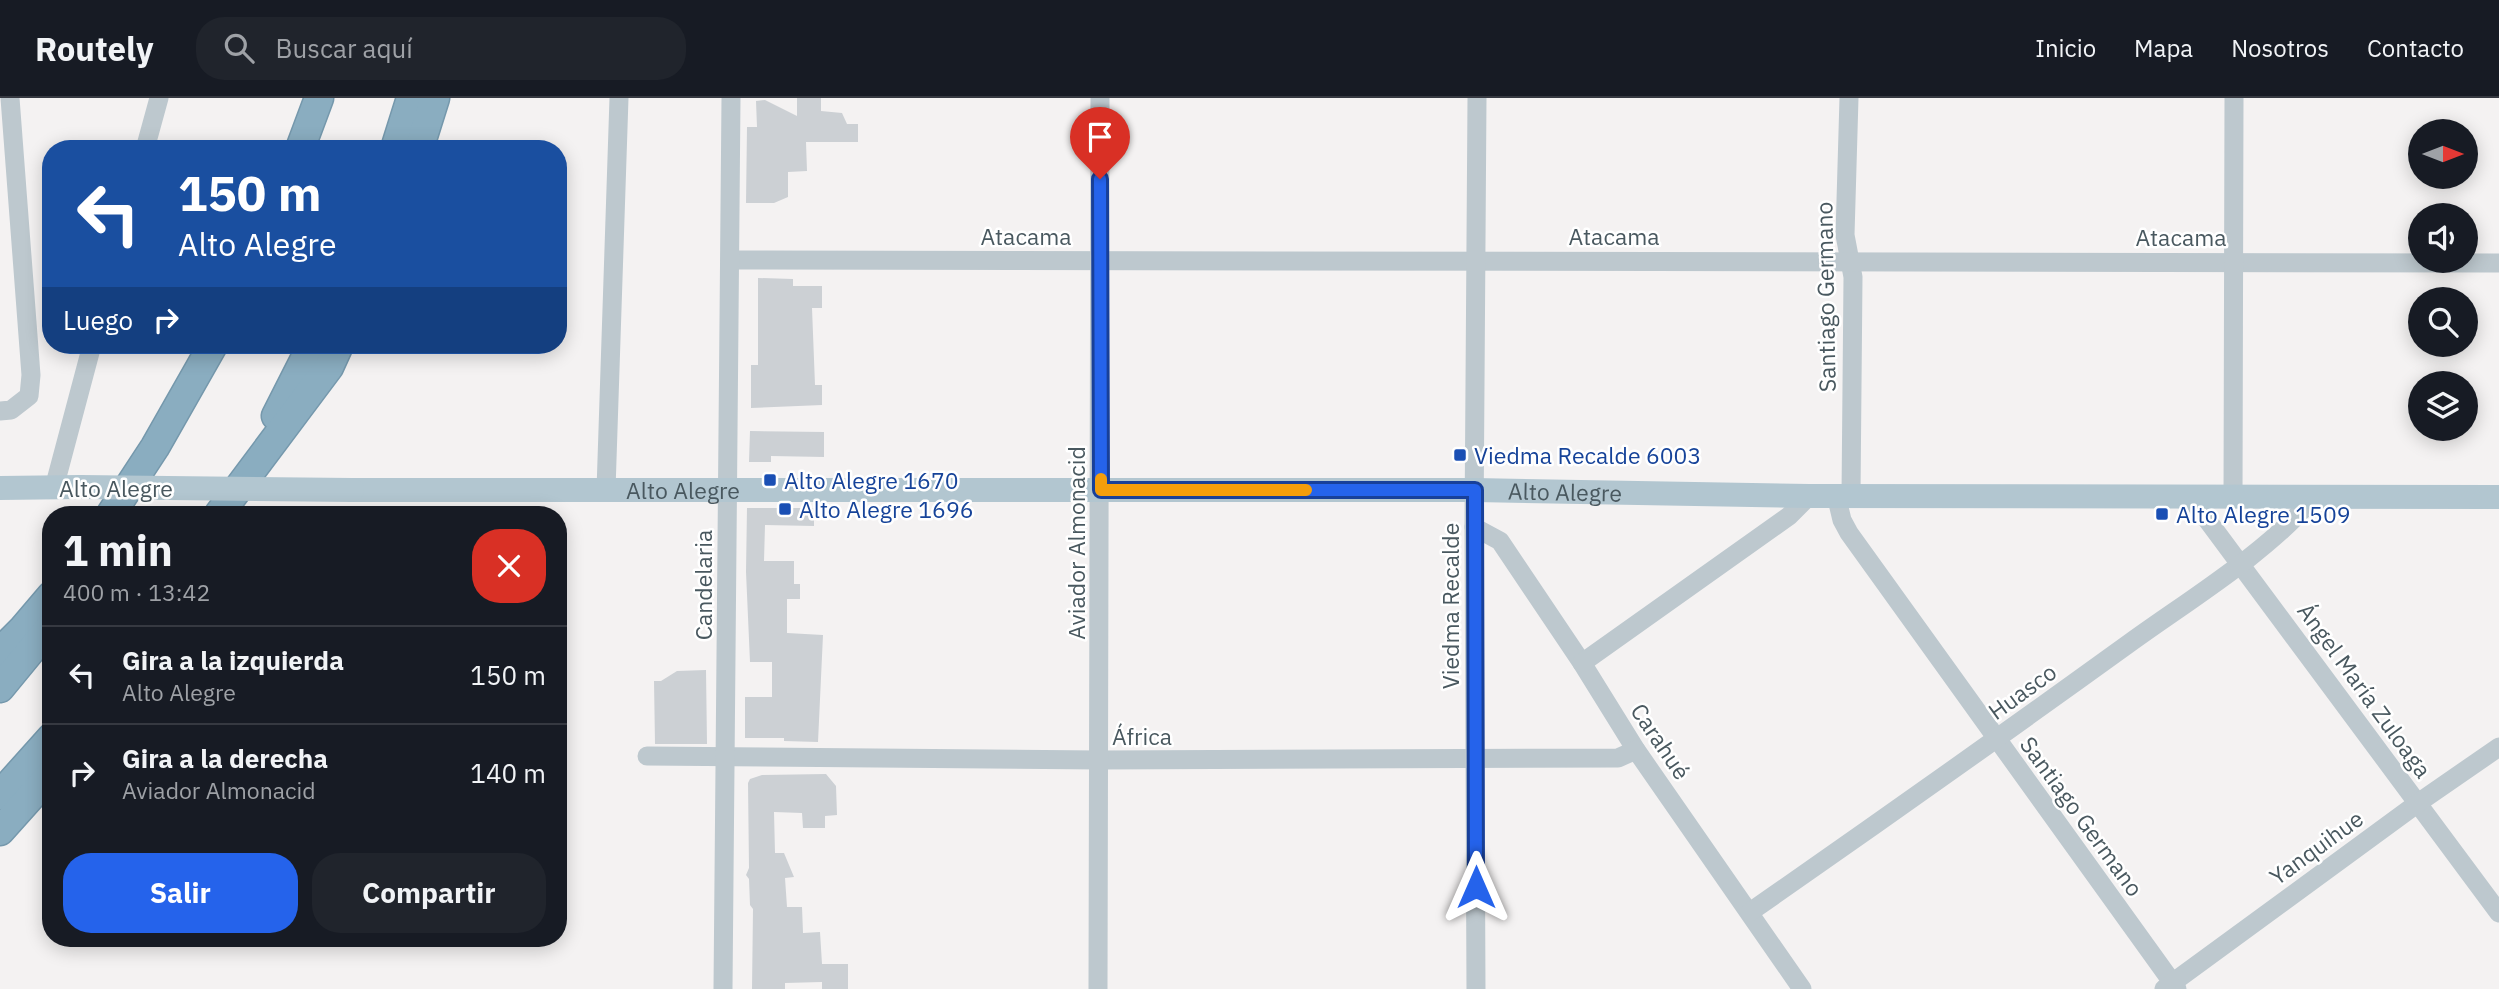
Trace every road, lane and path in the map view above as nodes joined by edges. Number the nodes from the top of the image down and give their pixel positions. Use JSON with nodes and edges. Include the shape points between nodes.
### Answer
{"nodes":[{"id":1,"x":10,"y":98,"type":"edge"},
{"id":2,"x":159,"y":98,"type":"edge"},
{"id":3,"x":319,"y":98,"type":"edge"},
{"id":4,"x":339,"y":98,"type":"edge"},
{"id":5,"x":411,"y":98,"type":"edge"},
{"id":6,"x":435,"y":98,"type":"edge"},
{"id":7,"x":619,"y":98,"type":"edge"},
{"id":8,"x":731,"y":98,"type":"edge"},
{"id":9,"x":1100,"y":98,"type":"edge"},
{"id":10,"x":1476,"y":98,"type":"edge"},
{"id":11,"x":1849,"y":98,"type":"edge"},
{"id":12,"x":2234,"y":98,"type":"edge"},
{"id":13,"x":147,"y":140,"type":"edge"},
{"id":14,"x":303,"y":140,"type":"edge"},
{"id":15,"x":324,"y":140,"type":"edge"},
{"id":16,"x":398,"y":140,"type":"edge"},
{"id":17,"x":422,"y":140,"type":"edge"},
{"id":18,"x":730,"y":260,"type":"junction"},
{"id":19,"x":1475,"y":260,"type":"junction"},
{"id":20,"x":1100,"y":261,"type":"junction"},
{"id":21,"x":1850,"y":261,"type":"junction"},
{"id":22,"x":2234,"y":262,"type":"junction"},
{"id":23,"x":2499,"y":263,"type":"edge"},
{"id":24,"x":90,"y":354,"type":"edge"},
{"id":25,"x":208,"y":354,"type":"edge"},
{"id":26,"x":229,"y":354,"type":"edge"},
{"id":27,"x":307,"y":354,"type":"edge"},
{"id":28,"x":335,"y":354,"type":"edge"},
{"id":29,"x":0,"y":411,"type":"edge"},
{"id":30,"x":0,"y":488,"type":"edge"},
{"id":31,"x":54,"y":488,"type":"junction"},
{"id":32,"x":727,"y":489,"type":"junction"},
{"id":33,"x":606,"y":490,"type":"junction"},
{"id":34,"x":1101,"y":490,"type":"junction"},
{"id":35,"x":1475,"y":490,"type":"junction"},
{"id":36,"x":1844,"y":495,"type":"junction"},
{"id":37,"x":1809,"y":496,"type":"junction"},
{"id":38,"x":2499,"y":497,"type":"edge"},
{"id":39,"x":2191,"y":498,"type":"junction"},
{"id":40,"x":2233,"y":498,"type":"junction"},
{"id":41,"x":2313,"y":498,"type":"junction"},
{"id":42,"x":116,"y":506,"type":"edge"},
{"id":43,"x":140,"y":506,"type":"edge"},
{"id":44,"x":223,"y":506,"type":"edge"},
{"id":45,"x":224,"y":506,"type":"edge"},
{"id":46,"x":1475,"y":527,"type":"junction"},
{"id":47,"x":2240,"y":562,"type":"junction"},
{"id":48,"x":42,"y":607,"type":"edge"},
{"id":49,"x":42,"y":637,"type":"edge"},
{"id":50,"x":0,"y":652,"type":"edge"},
{"id":51,"x":1582,"y":663,"type":"junction"},
{"id":52,"x":0,"y":688,"type":"edge"},
{"id":53,"x":1997,"y":739,"type":"junction"},
{"id":54,"x":42,"y":747,"type":"edge"},
{"id":55,"x":2499,"y":747,"type":"edge"},
{"id":56,"x":1636,"y":750,"type":"junction"},
{"id":57,"x":647,"y":756,"type":"dead end"},
{"id":58,"x":726,"y":758,"type":"junction"},
{"id":59,"x":1475,"y":759,"type":"junction"},
{"id":60,"x":1099,"y":760,"type":"junction"},
{"id":61,"x":42,"y":784,"type":"edge"},
{"id":62,"x":0,"y":795,"type":"edge"},
{"id":63,"x":2418,"y":803,"type":"junction"},
{"id":64,"x":0,"y":831,"type":"edge"},
{"id":65,"x":1750,"y":912,"type":"junction"},
{"id":66,"x":2499,"y":912,"type":"edge"},
{"id":67,"x":2171,"y":987,"type":"edge"},
{"id":68,"x":723,"y":989,"type":"edge"},
{"id":69,"x":1098,"y":989,"type":"edge"},
{"id":70,"x":1476,"y":989,"type":"edge"},
{"id":71,"x":1802,"y":989,"type":"edge"}],
"edges":[{"from":1,"to":29,"type":"street","via":[[31,375],[29,396],[11,410]]},
{"from":2,"to":13,"type":"street"},
{"from":3,"to":14,"type":"highway"},
{"from":4,"to":15,"type":"highway"},
{"from":5,"to":16,"type":"highway"},
{"from":6,"to":17,"type":"highway"},
{"from":7,"to":33,"type":"street"},
{"from":8,"to":18,"type":"street","name":"Candelaria"},
{"from":9,"to":20,"type":"street","name":"Aviador Almonacid"},
{"from":10,"to":19,"type":"street","name":"Viedma Recalde"},
{"from":11,"to":21,"type":"street","name":"Santiago Germano","via":[[1845,235]]},
{"from":12,"to":22,"type":"street"},
{"from":18,"to":20,"type":"street","name":"Atacama"},
{"from":18,"to":32,"type":"street","name":"Candelaria"},
{"from":19,"to":20,"type":"street","name":"Atacama"},
{"from":19,"to":21,"type":"street","name":"Atacama"},
{"from":19,"to":35,"type":"street","name":"Viedma Recalde"},
{"from":20,"to":34,"type":"street","name":"Aviador Almonacid"},
{"from":21,"to":22,"type":"street","name":"Atacama"},
{"from":21,"to":36,"type":"street","name":"Santiago Germano"},
{"from":22,"to":23,"type":"street","name":"Atacama"},
{"from":22,"to":40,"type":"street"},
{"from":24,"to":31,"type":"street"},
{"from":25,"to":42,"type":"highway"},
{"from":26,"to":43,"type":"highway"},
{"from":27,"to":44,"type":"highway"},
{"from":28,"to":45,"type":"highway"},
{"from":30,"to":31,"type":"main road","name":"Alto Alegre"},
{"from":31,"to":33,"type":"main road","name":"Alto Alegre","bridge":true},
{"from":32,"to":33,"type":"main road","name":"Alto Alegre"},
{"from":32,"to":34,"type":"main road","name":"Alto Alegre"},
{"from":32,"to":58,"type":"street","name":"Candelaria"},
{"from":34,"to":35,"type":"main road","name":"Alto Alegre"},
{"from":34,"to":60,"type":"street","name":"Aviador Almonacid"},
{"from":35,"to":37,"type":"main road","name":"Alto Alegre"},
{"from":35,"to":46,"type":"street","name":"Viedma Recalde"},
{"from":36,"to":37,"type":"main road","name":"Alto Alegre"},
{"from":36,"to":39,"type":"main road","name":"Alto Alegre"},
{"from":36,"to":53,"type":"street","name":"Santiago Germano","via":[[1842,520],[1849,533]]},
{"from":37,"to":51,"type":"street","via":[[1789,516]]},
{"from":38,"to":41,"type":"main road","name":"Alto Alegre"},
{"from":39,"to":40,"type":"main road","name":"Alto Alegre"},
{"from":39,"to":47,"type":"street","name":"Ángel María Zuloaga"},
{"from":40,"to":41,"type":"main road","name":"Alto Alegre"},
{"from":41,"to":47,"type":"street","name":"Huasco","via":[[2295,519]]},
{"from":46,"to":51,"type":"street","name":"Carahué","via":[[1500,541]]},
{"from":46,"to":59,"type":"street","name":"Viedma Recalde"},
{"from":47,"to":53,"type":"street","name":"Huasco"},
{"from":47,"to":63,"type":"street","name":"Ángel María Zuloaga"},
{"from":48,"to":50,"type":"highway"},
{"from":49,"to":52,"type":"highway"},
{"from":51,"to":56,"type":"street","name":"Carahué"},
{"from":53,"to":65,"type":"street","name":"Huasco"},
{"from":53,"to":67,"type":"street","name":"Santiago Germano"},
{"from":54,"to":62,"type":"highway"},
{"from":55,"to":63,"type":"street","name":"Yanquihue"},
{"from":56,"to":59,"type":"street","name":"África","via":[[1618,758]]},
{"from":56,"to":65,"type":"street","name":"Carahué"},
{"from":57,"to":58,"type":"street","name":"África"},
{"from":58,"to":60,"type":"street","name":"África"},
{"from":58,"to":68,"type":"street","name":"Candelaria"},
{"from":59,"to":60,"type":"street","name":"África"},
{"from":59,"to":70,"type":"street","name":"Viedma Recalde"},
{"from":60,"to":69,"type":"street","name":"Aviador Almonacid"},
{"from":61,"to":64,"type":"highway"},
{"from":63,"to":66,"type":"street","name":"Ángel María Zuloaga"},
{"from":63,"to":67,"type":"street","name":"Yanquihue"},
{"from":65,"to":71,"type":"street","name":"Carahué"}]}
